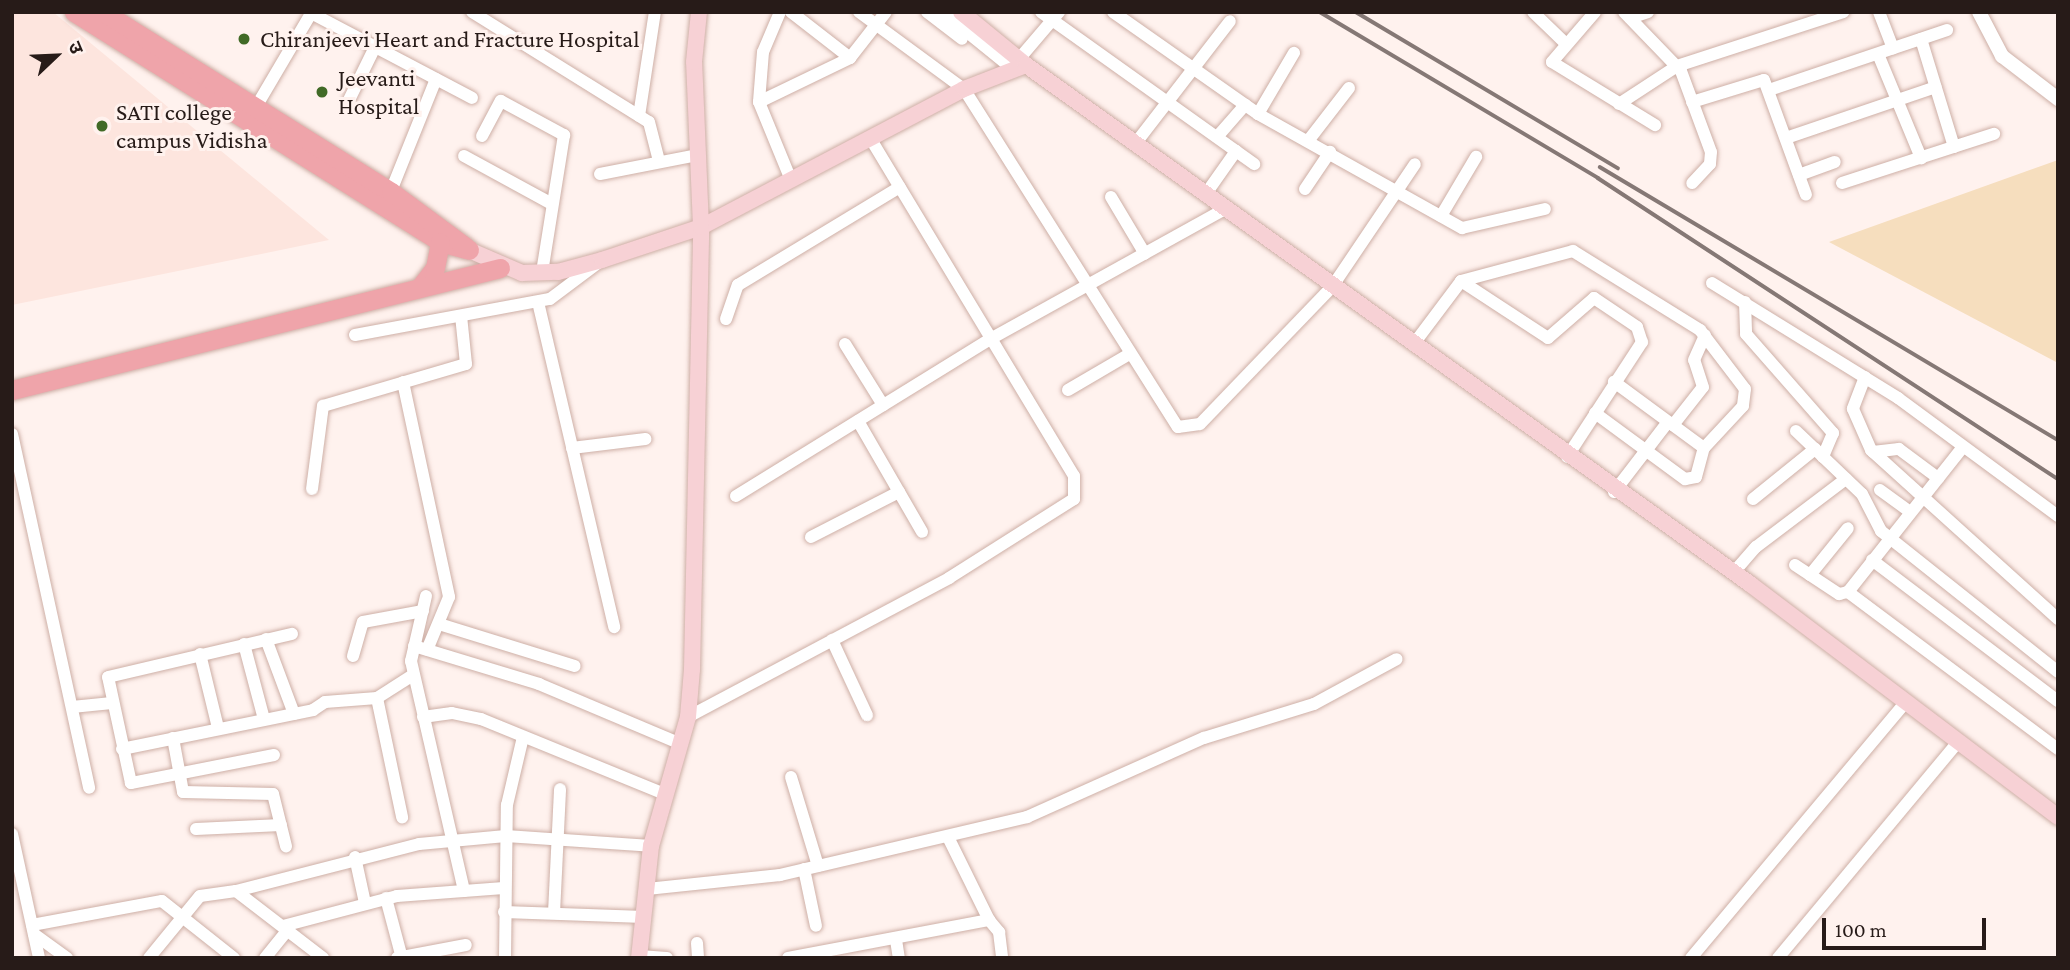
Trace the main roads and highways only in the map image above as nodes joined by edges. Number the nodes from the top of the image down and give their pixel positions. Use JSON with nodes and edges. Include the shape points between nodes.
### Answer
{"nodes":[{"id":1,"x":74,"y":12,"type":"edge"},
{"id":2,"x":103,"y":12,"type":"edge"},
{"id":3,"x":699,"y":12,"type":"edge"},
{"id":4,"x":961,"y":12,"type":"edge"},
{"id":5,"x":1019,"y":64,"type":"junction"},
{"id":6,"x":252,"y":115,"type":"junction"},
{"id":7,"x":387,"y":200,"type":"junction"},
{"id":8,"x":701,"y":227,"type":"junction"},
{"id":9,"x":440,"y":242,"type":"junction"},
{"id":10,"x":470,"y":250,"type":"junction"},
{"id":11,"x":500,"y":268,"type":"junction"},
{"id":12,"x":420,"y":287,"type":"junction"},
{"id":13,"x":12,"y":390,"type":"edge"},
{"id":14,"x":2058,"y":817,"type":"edge"},
{"id":15,"x":639,"y":957,"type":"edge"}],
"edges":[{"from":1,"to":6,"type":"main road"},
{"from":2,"to":6,"type":"main road"},
{"from":3,"to":8,"type":"main road","via":[[694,62]]},
{"from":4,"to":5,"type":"main road"},
{"from":5,"to":8,"type":"main road"},
{"from":5,"to":14,"type":"main road","via":[[1614,492],[1734,572]]},
{"from":6,"to":7,"type":"main road"},
{"from":7,"to":9,"type":"main road"},
{"from":7,"to":10,"type":"main road"},
{"from":8,"to":11,"type":"main road","via":[[603,260],[542,273]]},
{"from":8,"to":15,"type":"main road","via":[[688,717],[651,846]]},
{"from":9,"to":10,"type":"main road"},
{"from":9,"to":12,"type":"main road","via":[[435,268]]},
{"from":10,"to":11,"type":"main road"},
{"from":11,"to":12,"type":"main road"},
{"from":12,"to":13,"type":"main road"}]}
